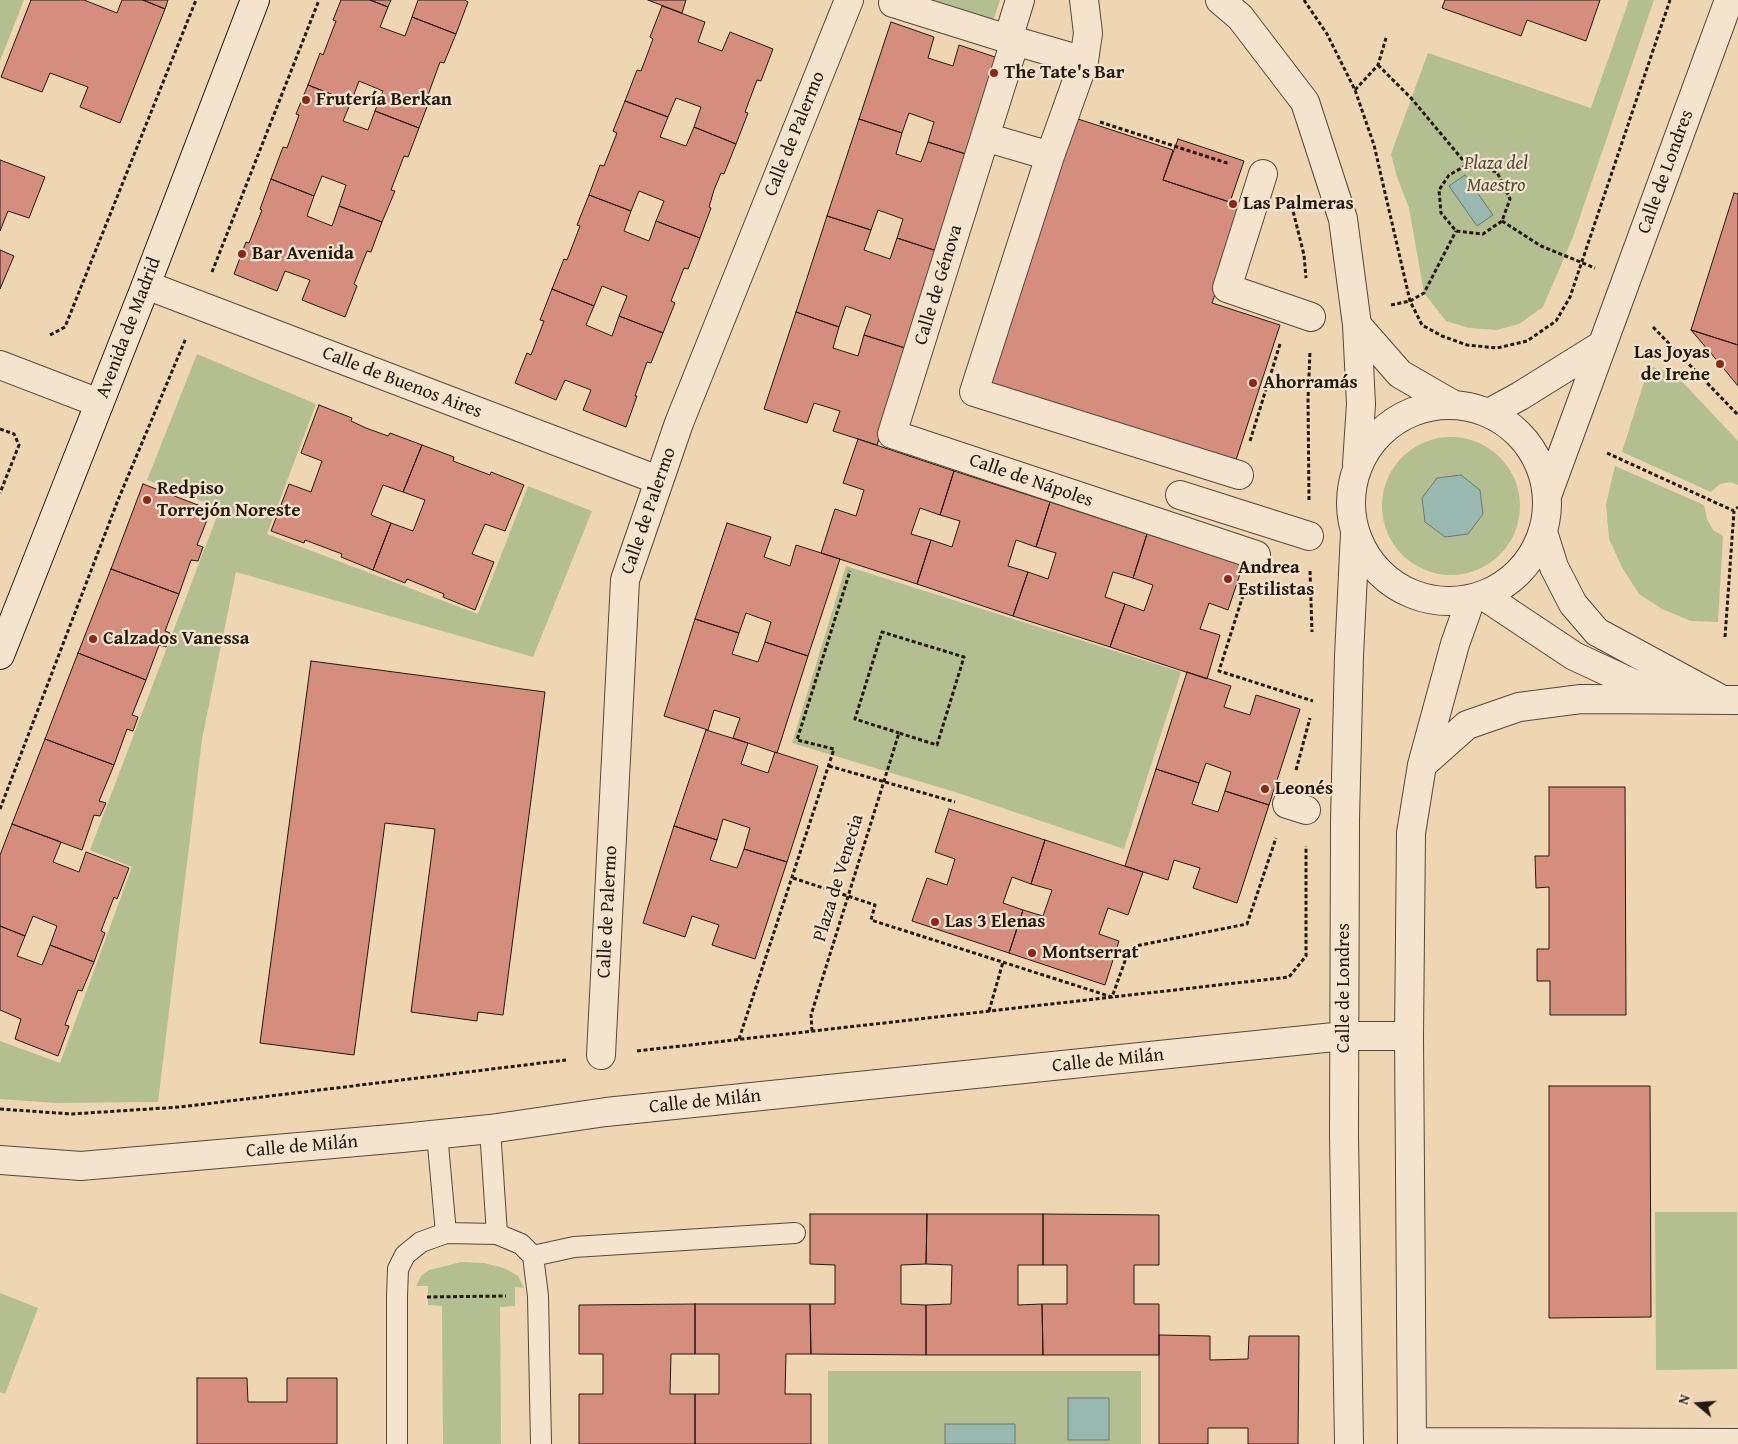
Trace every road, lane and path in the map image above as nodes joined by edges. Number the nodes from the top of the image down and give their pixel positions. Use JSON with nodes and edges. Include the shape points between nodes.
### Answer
{"nodes":[{"id":1,"x":196,"y":0,"type":"edge"},
{"id":2,"x":255,"y":0,"type":"edge"},
{"id":3,"x":319,"y":0,"type":"edge"},
{"id":4,"x":849,"y":0,"type":"edge"},
{"id":5,"x":1020,"y":0,"type":"edge"},
{"id":6,"x":1084,"y":0,"type":"edge"},
{"id":7,"x":1220,"y":0,"type":"edge"},
{"id":8,"x":1304,"y":0,"type":"edge"},
{"id":9,"x":1670,"y":0,"type":"edge"},
{"id":10,"x":1729,"y":0,"type":"edge"},
{"id":11,"x":893,"y":2,"type":"dead end"},
{"id":12,"x":1386,"y":38,"type":"dead end"},
{"id":13,"x":1012,"y":40,"type":"junction"},
{"id":14,"x":1084,"y":61,"type":"junction"},
{"id":15,"x":1378,"y":65,"type":"junction"},
{"id":16,"x":1355,"y":90,"type":"junction"},
{"id":17,"x":1066,"y":111,"type":"junction"},
{"id":18,"x":985,"y":137,"type":"junction"},
{"id":19,"x":1050,"y":156,"type":"junction"},
{"id":20,"x":1467,"y":165,"type":"junction"},
{"id":21,"x":1263,"y":174,"type":"junction"},
{"id":22,"x":1502,"y":221,"type":"junction"},
{"id":23,"x":1456,"y":230,"type":"junction"},
{"id":24,"x":1582,"y":264,"type":"junction"},
{"id":25,"x":1626,"y":279,"type":"junction"},
{"id":26,"x":146,"y":285,"type":"junction"},
{"id":27,"x":1410,"y":301,"type":"junction"},
{"id":28,"x":199,"y":306,"type":"junction"},
{"id":29,"x":1301,"y":313,"type":"junction"},
{"id":30,"x":1357,"y":318,"type":"junction"},
{"id":31,"x":1653,"y":328,"type":"dead end"},
{"id":32,"x":50,"y":335,"type":"dead end"},
{"id":33,"x":1602,"y":345,"type":"junction"},
{"id":34,"x":0,"y":366,"type":"edge"},
{"id":35,"x":99,"y":403,"type":"junction"},
{"id":36,"x":1452,"y":404,"type":"junction"},
{"id":37,"x":1488,"y":412,"type":"junction"},
{"id":38,"x":1738,"y":416,"type":"edge"},
{"id":39,"x":0,"y":429,"type":"edge"},
{"id":40,"x":892,"y":434,"type":"joint"},
{"id":41,"x":1607,"y":453,"type":"dead end"},
{"id":42,"x":1192,"y":460,"type":"junction"},
{"id":43,"x":1357,"y":468,"type":"junction"},
{"id":44,"x":1239,"y":475,"type":"joint"},
{"id":45,"x":658,"y":480,"type":"junction"},
{"id":46,"x":0,"y":493,"type":"edge"},
{"id":47,"x":1180,"y":495,"type":"junction"},
{"id":48,"x":1547,"y":496,"type":"junction"},
{"id":49,"x":1738,"y":507,"type":"edge"},
{"id":50,"x":1734,"y":511,"type":"junction"},
{"id":51,"x":1169,"y":527,"type":"junction"},
{"id":52,"x":1543,"y":532,"type":"junction"},
{"id":53,"x":1355,"y":533,"type":"junction"},
{"id":54,"x":1309,"y":536,"type":"junction"},
{"id":55,"x":1256,"y":555,"type":"joint"},
{"id":56,"x":850,"y":571,"type":"dead end"},
{"id":57,"x":1478,"y":597,"type":"junction"},
{"id":58,"x":1312,"y":633,"type":"dead end"},
{"id":59,"x":1726,"y":637,"type":"dead end"},
{"id":60,"x":0,"y":655,"type":"edge"},
{"id":61,"x":1314,"y":692,"type":"dead end"},
{"id":62,"x":1667,"y":699,"type":"junction"},
{"id":63,"x":1729,"y":700,"type":"edge"},
{"id":64,"x":1312,"y":731,"type":"dead end"},
{"id":65,"x":898,"y":733,"type":"junction"},
{"id":66,"x":1422,"y":765,"type":"junction"},
{"id":67,"x":829,"y":766,"type":"junction"},
{"id":68,"x":883,"y":782,"type":"junction"},
{"id":69,"x":955,"y":802,"type":"dead end"},
{"id":70,"x":1296,"y":807,"type":"junction"},
{"id":71,"x":0,"y":809,"type":"edge"},
{"id":72,"x":793,"y":878,"type":"junction"},
{"id":73,"x":848,"y":896,"type":"junction"},
{"id":74,"x":1003,"y":962,"type":"junction"},
{"id":75,"x":1112,"y":997,"type":"junction"},
{"id":76,"x":988,"y":1011,"type":"junction"},
{"id":77,"x":812,"y":1031,"type":"junction"},
{"id":78,"x":1344,"y":1036,"type":"junction"},
{"id":79,"x":1410,"y":1036,"type":"junction"},
{"id":80,"x":739,"y":1039,"type":"junction"},
{"id":81,"x":601,"y":1055,"type":"junction"},
{"id":82,"x":0,"y":1109,"type":"edge"},
{"id":83,"x":490,"y":1129,"type":"junction"},
{"id":84,"x":437,"y":1134,"type":"junction"},
{"id":85,"x":0,"y":1160,"type":"edge"},
{"id":86,"x":446,"y":1233,"type":"junction"},
{"id":87,"x":795,"y":1233,"type":"dead end"},
{"id":88,"x":497,"y":1234,"type":"junction"},
{"id":89,"x":533,"y":1256,"type":"junction"},
{"id":90,"x":396,"y":1296,"type":"junction"},
{"id":91,"x":538,"y":1296,"type":"junction"},
{"id":92,"x":1412,"y":1443,"type":"edge"},
{"id":93,"x":1738,"y":1443,"type":"edge"},
{"id":94,"x":397,"y":1444,"type":"edge"},
{"id":95,"x":541,"y":1444,"type":"edge"},
{"id":96,"x":1349,"y":1444,"type":"edge"}],
"edges":[{"from":1,"to":32,"type":"path","via":[[65,327]]},
{"from":2,"to":26,"type":"street","name":"Avenida de Madrid"},
{"from":3,"to":28,"type":"path"},
{"from":4,"to":45,"type":"street","name":"Calle de Palermo"},
{"from":5,"to":13,"type":"street","name":"Calle de Génova"},
{"from":6,"to":14,"type":"street","via":[[1088,33]]},
{"from":7,"to":30,"type":"street","via":[[1240,17],[1305,102],[1342,219]]},
{"from":8,"to":16,"type":"path","via":[[1327,34]]},
{"from":9,"to":24,"type":"path"},
{"from":10,"to":25,"type":"street","name":"Calle de Londres"},
{"from":11,"to":13,"type":"street"},
{"from":12,"to":15,"type":"path"},
{"from":13,"to":14,"type":"street"},
{"from":13,"to":18,"type":"street","name":"Calle de Génova"},
{"from":14,"to":17,"type":"street"},
{"from":15,"to":16,"type":"path"},
{"from":15,"to":20,"type":"path","via":[[1411,98]]},
{"from":16,"to":27,"type":"path","via":[[1374,145]]},
{"from":17,"to":19,"type":"street"},
{"from":17,"to":21,"type":"path"},
{"from":18,"to":19,"type":"street"},
{"from":18,"to":40,"type":"street","name":"Calle de Génova"},
{"from":19,"to":42,"type":"street","via":[[974,392]]},
{"from":20,"to":22,"type":"path","via":[[1496,172],[1510,199]]},
{"from":20,"to":23,"type":"path","via":[[1448,175],[1439,190],[1441,213]]},
{"from":21,"to":29,"type":"path","via":[[1293,211],[1304,255]]},
{"from":21,"to":29,"type":"street","via":[[1227,288]]},
{"from":22,"to":23,"type":"path","via":[[1483,234]]},
{"from":22,"to":24,"type":"path","via":[[1541,246]]},
{"from":23,"to":27,"type":"path","via":[[1424,294]]},
{"from":24,"to":25,"type":"path"},
{"from":24,"to":27,"type":"path","via":[[1570,297],[1556,321],[1527,341],[1497,348],[1467,345],[1442,336],[1422,325]]},
{"from":25,"to":33,"type":"street","name":"Calle de Londres"},
{"from":26,"to":28,"type":"street","name":"Calle de Buenos Aires"},
{"from":26,"to":35,"type":"street","name":"Avenida de Madrid"},
{"from":27,"to":30,"type":"path"},
{"from":28,"to":45,"type":"street","name":"Calle de Buenos Aires"},
{"from":28,"to":71,"type":"path","via":[[118,500]]},
{"from":29,"to":44,"type":"path"},
{"from":29,"to":54,"type":"path","via":[[1308,399]]},
{"from":30,"to":36,"type":"street","via":[[1400,374]]},
{"from":30,"to":43,"type":"street","via":[[1361,404]]},
{"from":31,"to":38,"type":"path"},
{"from":33,"to":37,"type":"street"},
{"from":33,"to":48,"type":"street","name":"Calle de Londres"},
{"from":34,"to":35,"type":"street"},
{"from":35,"to":60,"type":"street","name":"Avenida de Madrid"},
{"from":36,"to":37,"type":"street"},
{"from":36,"to":43,"type":"street","via":[[1425,407],[1400,417],[1375,438]]},
{"from":37,"to":48,"type":"street","via":[[1516,430],[1536,457]]},
{"from":39,"to":46,"type":"path","via":[[14,434],[19,445]]},
{"from":40,"to":51,"type":"street","name":"Calle de Nápoles"},
{"from":41,"to":50,"type":"path"},
{"from":42,"to":44,"type":"street"},
{"from":42,"to":47,"type":"street"},
{"from":43,"to":53,"type":"street","via":[[1350,500]]},
{"from":45,"to":81,"type":"street","name":"Calle de Palermo","via":[[625,580]]},
{"from":47,"to":51,"type":"street"},
{"from":47,"to":54,"type":"street"},
{"from":48,"to":52,"type":"street"},
{"from":49,"to":50,"type":"path"},
{"from":50,"to":59,"type":"path"},
{"from":51,"to":55,"type":"street","name":"Calle de Nápoles"},
{"from":52,"to":57,"type":"street","via":[[1525,565],[1501,586]]},
{"from":52,"to":63,"type":"street","via":[[1554,567],[1573,604],[1597,632]]},
{"from":53,"to":57,"type":"street","via":[[1373,566],[1395,586],[1426,599]]},
{"from":53,"to":78,"type":"street","name":"Calle de Londres","via":[[1345,820]]},
{"from":54,"to":58,"type":"path"},
{"from":55,"to":61,"type":"path","via":[[1219,671],[1314,702]]},
{"from":56,"to":67,"type":"path","via":[[797,740],[834,749]]},
{"from":57,"to":62,"type":"street","via":[[1574,656]]},
{"from":57,"to":66,"type":"street","via":[[1455,644]]},
{"from":62,"to":63,"type":"street"},
{"from":62,"to":66,"type":"street","via":[[1581,699],[1519,707],[1467,725]]},
{"from":64,"to":70,"type":"path","via":[[1313,711]]},
{"from":65,"to":65,"type":"path","via":[[855,719],[882,632],[964,657],[937,745]]},
{"from":65,"to":68,"type":"path","name":"Plaza de Venecia"},
{"from":66,"to":79,"type":"street","via":[[1412,834]]},
{"from":67,"to":68,"type":"path"},
{"from":67,"to":72,"type":"path"},
{"from":68,"to":69,"type":"path"},
{"from":68,"to":73,"type":"path","name":"Plaza de Venecia"},
{"from":70,"to":75,"type":"path","via":[[1247,924],[1130,947]]},
{"from":70,"to":75,"type":"path","via":[[1306,956],[1290,977]]},
{"from":72,"to":73,"type":"path"},
{"from":72,"to":80,"type":"path"},
{"from":73,"to":74,"type":"path","via":[[875,905],[870,920]]},
{"from":73,"to":77,"type":"path","name":"Plaza de Venecia","via":[[811,1016]]},
{"from":74,"to":75,"type":"path"},
{"from":74,"to":76,"type":"path"},
{"from":75,"to":76,"type":"path"},
{"from":76,"to":77,"type":"path"},
{"from":77,"to":80,"type":"path"},
{"from":78,"to":79,"type":"street","name":"Calle de Milán"},
{"from":78,"to":83,"type":"street","name":"Calle de Milán","via":[[606,1112]]},
{"from":78,"to":96,"type":"street","name":"Calle de Londres"},
{"from":79,"to":92,"type":"street"},
{"from":80,"to":81,"type":"path"},
{"from":81,"to":82,"type":"path","via":[[180,1107],[72,1114]]},
{"from":83,"to":84,"type":"street","name":"Calle de Milán"},
{"from":83,"to":88,"type":"lane"},
{"from":84,"to":85,"type":"street","name":"Calle de Milán","via":[[81,1166]]},
{"from":84,"to":86,"type":"lane"},
{"from":86,"to":88,"type":"lane"},
{"from":86,"to":90,"type":"lane","via":[[421,1242],[405,1255],[398,1269]]},
{"from":87,"to":89,"type":"lane","via":[[574,1247]]},
{"from":88,"to":89,"type":"lane","via":[[522,1244]]},
{"from":89,"to":91,"type":"lane"},
{"from":90,"to":91,"type":"path"},
{"from":90,"to":94,"type":"lane"},
{"from":91,"to":95,"type":"lane"},
{"from":92,"to":93,"type":"street"}]}
